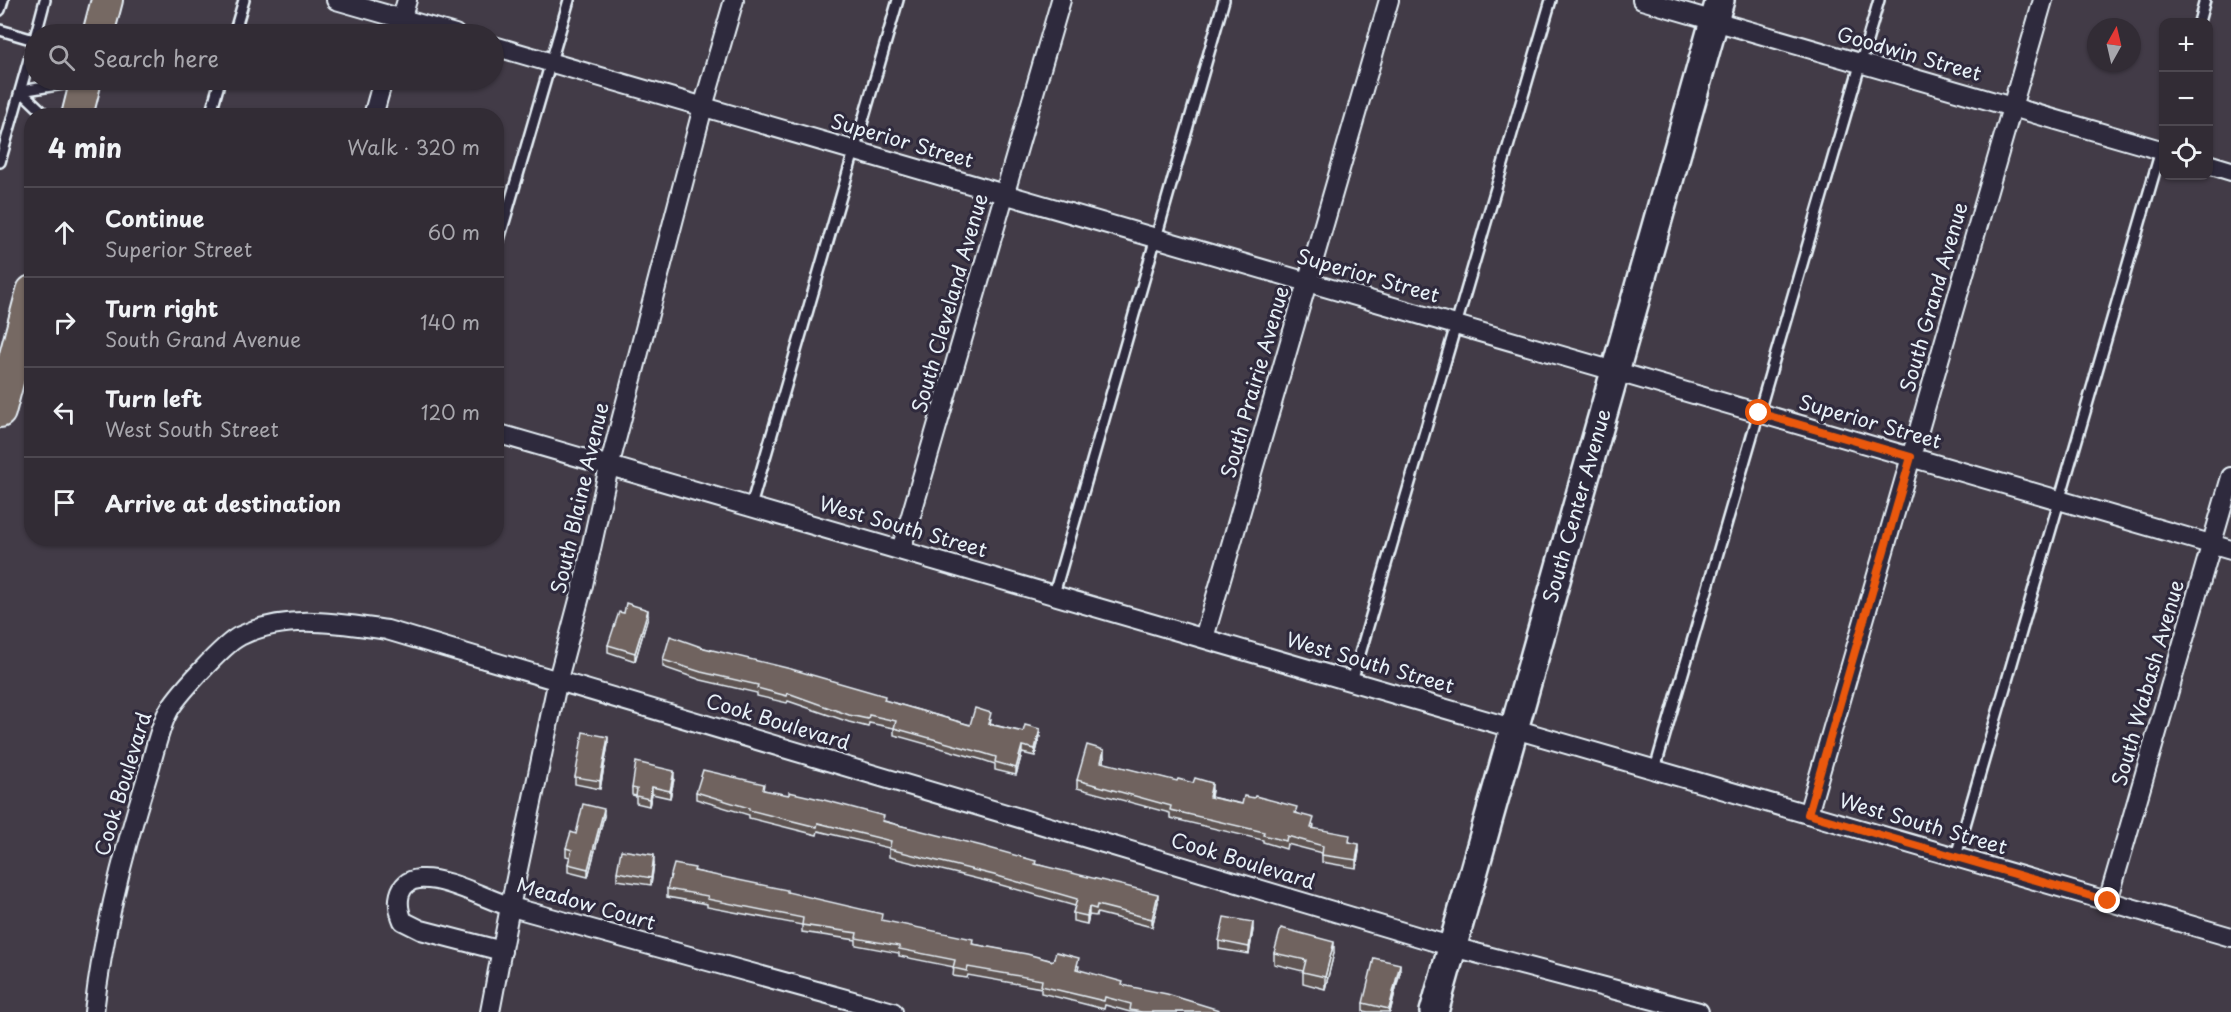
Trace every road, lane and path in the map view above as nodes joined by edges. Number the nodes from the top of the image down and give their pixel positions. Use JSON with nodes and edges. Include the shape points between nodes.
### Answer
{"nodes":[{"id":1,"x":3,"y":0,"type":"edge"},
{"id":2,"x":45,"y":0,"type":"edge"},
{"id":3,"x":107,"y":0,"type":"edge"},
{"id":4,"x":244,"y":0,"type":"edge"},
{"id":5,"x":336,"y":0,"type":"edge"},
{"id":6,"x":407,"y":0,"type":"edge"},
{"id":7,"x":569,"y":0,"type":"edge"},
{"id":8,"x":734,"y":0,"type":"edge"},
{"id":9,"x":898,"y":0,"type":"edge"},
{"id":10,"x":1061,"y":0,"type":"edge"},
{"id":11,"x":1224,"y":0,"type":"edge"},
{"id":12,"x":1389,"y":0,"type":"edge"},
{"id":13,"x":1551,"y":0,"type":"edge"},
{"id":14,"x":1642,"y":0,"type":"edge"},
{"id":15,"x":1879,"y":0,"type":"edge"},
{"id":16,"x":2043,"y":0,"type":"edge"},
{"id":17,"x":2205,"y":0,"type":"edge"},
{"id":18,"x":0,"y":10,"type":"edge"},
{"id":19,"x":1717,"y":10,"type":"edge"},
{"id":20,"x":2200,"y":18,"type":"edge"},
{"id":21,"x":39,"y":24,"type":"edge"},
{"id":22,"x":101,"y":24,"type":"edge"},
{"id":23,"x":237,"y":24,"type":"edge"},
{"id":24,"x":392,"y":24,"type":"edge"},
{"id":25,"x":400,"y":24,"type":"edge"},
{"id":26,"x":0,"y":30,"type":"edge"},
{"id":27,"x":24,"y":38,"type":"edge"},
{"id":28,"x":504,"y":49,"type":"edge"},
{"id":29,"x":551,"y":62,"type":"junction"},
{"id":30,"x":1861,"y":63,"type":"junction"},
{"id":31,"x":24,"y":80,"type":"edge"},
{"id":32,"x":32,"y":90,"type":"edge"},
{"id":33,"x":84,"y":90,"type":"edge"},
{"id":34,"x":217,"y":90,"type":"edge"},
{"id":35,"x":380,"y":90,"type":"edge"},
{"id":36,"x":21,"y":92,"type":"junction"},
{"id":37,"x":704,"y":107,"type":"junction"},
{"id":38,"x":2012,"y":107,"type":"junction"},
{"id":39,"x":38,"y":108,"type":"edge"},
{"id":40,"x":79,"y":108,"type":"edge"},
{"id":41,"x":212,"y":108,"type":"edge"},
{"id":42,"x":375,"y":108,"type":"edge"},
{"id":43,"x":2159,"y":148,"type":"edge"},
{"id":44,"x":855,"y":150,"type":"junction"},
{"id":45,"x":0,"y":162,"type":"edge"},
{"id":46,"x":2159,"y":163,"type":"edge"},
{"id":47,"x":2213,"y":166,"type":"edge"},
{"id":48,"x":2231,"y":171,"type":"edge"},
{"id":49,"x":1005,"y":194,"type":"junction"},
{"id":50,"x":504,"y":223,"type":"edge"},
{"id":51,"x":1156,"y":238,"type":"junction"},
{"id":52,"x":1307,"y":282,"type":"junction"},
{"id":53,"x":24,"y":319,"type":"edge"},
{"id":54,"x":1456,"y":325,"type":"junction"},
{"id":55,"x":1615,"y":371,"type":"junction"},
{"id":56,"x":2,"y":395,"type":"edge"},
{"id":57,"x":1759,"y":413,"type":"junction"},
{"id":58,"x":504,"y":435,"type":"edge"},
{"id":59,"x":1911,"y":457,"type":"junction"},
{"id":60,"x":609,"y":467,"type":"junction"},
{"id":61,"x":2231,"y":477,"type":"edge"},
{"id":62,"x":2060,"y":500,"type":"junction"},
{"id":63,"x":752,"y":506,"type":"junction"},
{"id":64,"x":2211,"y":544,"type":"junction"},
{"id":65,"x":901,"y":550,"type":"junction"},
{"id":66,"x":2231,"y":550,"type":"edge"},
{"id":67,"x":1054,"y":594,"type":"junction"},
{"id":68,"x":1204,"y":638,"type":"junction"},
{"id":69,"x":558,"y":679,"type":"junction"},
{"id":70,"x":1352,"y":681,"type":"junction"},
{"id":71,"x":1515,"y":728,"type":"junction"},
{"id":72,"x":1655,"y":769,"type":"junction"},
{"id":73,"x":1808,"y":814,"type":"junction"},
{"id":74,"x":1956,"y":856,"type":"junction"},
{"id":75,"x":2108,"y":901,"type":"junction"},
{"id":76,"x":510,"y":906,"type":"junction"},
{"id":77,"x":2231,"y":937,"type":"edge"},
{"id":78,"x":1453,"y":947,"type":"junction"},
{"id":79,"x":502,"y":951,"type":"junction"},
{"id":80,"x":1693,"y":1011,"type":"edge"},
{"id":81,"x":94,"y":1012,"type":"edge"},
{"id":82,"x":490,"y":1012,"type":"edge"},
{"id":83,"x":893,"y":1012,"type":"edge"},
{"id":84,"x":1434,"y":1012,"type":"edge"}],
"edges":[{"from":1,"to":18,"type":"lane"},
{"from":2,"to":21,"type":"lane"},
{"from":3,"to":22,"type":"main road"},
{"from":4,"to":23,"type":"lane"},
{"from":5,"to":24,"type":"street"},
{"from":6,"to":25,"type":"street"},
{"from":7,"to":29,"type":"lane"},
{"from":8,"to":37,"type":"street","name":"South Blaine Avenue"},
{"from":9,"to":44,"type":"lane"},
{"from":10,"to":49,"type":"street","name":"South Cleveland Avenue"},
{"from":11,"to":51,"type":"lane"},
{"from":12,"to":52,"type":"street","name":"South Prairie Avenue"},
{"from":13,"to":54,"type":"lane"},
{"from":14,"to":19,"type":"street","name":"Goodwin Street"},
{"from":15,"to":30,"type":"lane"},
{"from":16,"to":38,"type":"street","name":"South Grand Avenue"},
{"from":17,"to":20,"type":"lane"},
{"from":19,"to":30,"type":"street","name":"Goodwin Street"},
{"from":19,"to":55,"type":"street","name":"South Center Avenue"},
{"from":26,"to":27,"type":"lane"},
{"from":28,"to":29,"type":"street","name":"Superior Street"},
{"from":29,"to":37,"type":"street","name":"Superior Street"},
{"from":29,"to":50,"type":"lane"},
{"from":30,"to":38,"type":"street","name":"Goodwin Street"},
{"from":30,"to":57,"type":"lane"},
{"from":31,"to":36,"type":"lane"},
{"from":32,"to":36,"type":"lane"},
{"from":33,"to":40,"type":"main road"},
{"from":34,"to":41,"type":"lane"},
{"from":35,"to":42,"type":"street"},
{"from":36,"to":39,"type":"lane"},
{"from":36,"to":45,"type":"lane"},
{"from":37,"to":44,"type":"street","name":"Superior Street"},
{"from":37,"to":60,"type":"street","name":"South Blaine Avenue"},
{"from":38,"to":43,"type":"street","name":"Goodwin Street"},
{"from":38,"to":59,"type":"street","name":"South Grand Avenue"},
{"from":44,"to":49,"type":"street","name":"Superior Street"},
{"from":44,"to":63,"type":"lane"},
{"from":46,"to":62,"type":"lane"},
{"from":47,"to":48,"type":"street"},
{"from":49,"to":51,"type":"street","name":"Superior Street"},
{"from":49,"to":65,"type":"street","name":"South Cleveland Avenue"},
{"from":51,"to":52,"type":"street","name":"Superior Street"},
{"from":51,"to":67,"type":"lane"},
{"from":52,"to":54,"type":"street","name":"Superior Street"},
{"from":52,"to":68,"type":"street","name":"South Prairie Avenue"},
{"from":53,"to":56,"type":"main road"},
{"from":54,"to":55,"type":"street","name":"Superior Street"},
{"from":54,"to":70,"type":"lane"},
{"from":55,"to":57,"type":"street","name":"Superior Street"},
{"from":55,"to":71,"type":"street","name":"South Center Avenue"},
{"from":57,"to":59,"type":"street","name":"Superior Street"},
{"from":57,"to":72,"type":"lane"},
{"from":58,"to":60,"type":"street","name":"West South Street"},
{"from":59,"to":62,"type":"street","name":"Superior Street"},
{"from":59,"to":73,"type":"street","name":"South Grand Avenue"},
{"from":60,"to":63,"type":"street","name":"West South Street"},
{"from":60,"to":69,"type":"street","name":"South Blaine Avenue"},
{"from":61,"to":64,"type":"street","name":"South Wabash Avenue"},
{"from":62,"to":64,"type":"street","name":"Superior Street"},
{"from":62,"to":74,"type":"lane"},
{"from":63,"to":65,"type":"street","name":"West South Street"},
{"from":64,"to":66,"type":"street","name":"Superior Street"},
{"from":64,"to":75,"type":"street","name":"South Wabash Avenue"},
{"from":65,"to":67,"type":"street","name":"West South Street"},
{"from":67,"to":68,"type":"street","name":"West South Street"},
{"from":68,"to":70,"type":"street","name":"West South Street"},
{"from":69,"to":76,"type":"street","name":"South Blaine Avenue"},
{"from":69,"to":78,"type":"street","name":"Cook Boulevard"},
{"from":69,"to":81,"type":"street","name":"Cook Boulevard","via":[[387,630],[334,622],[283,621],[238,636],[201,671],[168,711],[125,846]]},
{"from":70,"to":71,"type":"street","name":"West South Street"},
{"from":71,"to":72,"type":"street","name":"West South Street"},
{"from":71,"to":78,"type":"street","name":"South Center Avenue"},
{"from":72,"to":73,"type":"street","name":"West South Street"},
{"from":73,"to":74,"type":"street","name":"West South Street"},
{"from":74,"to":75,"type":"street","name":"West South Street"},
{"from":75,"to":77,"type":"street","name":"West South Street"},
{"from":76,"to":79,"type":"street","name":"South Blaine Avenue"},
{"from":76,"to":79,"type":"street","name":"Meadow Court","via":[[438,880],[406,883],[400,893],[398,909],[403,921],[421,930]]},
{"from":76,"to":83,"type":"street","name":"Meadow Court"},
{"from":78,"to":80,"type":"street","name":"Cook Boulevard"},
{"from":78,"to":84,"type":"street","name":"South Center Avenue"},
{"from":79,"to":82,"type":"street","name":"South Blaine Avenue"}]}
